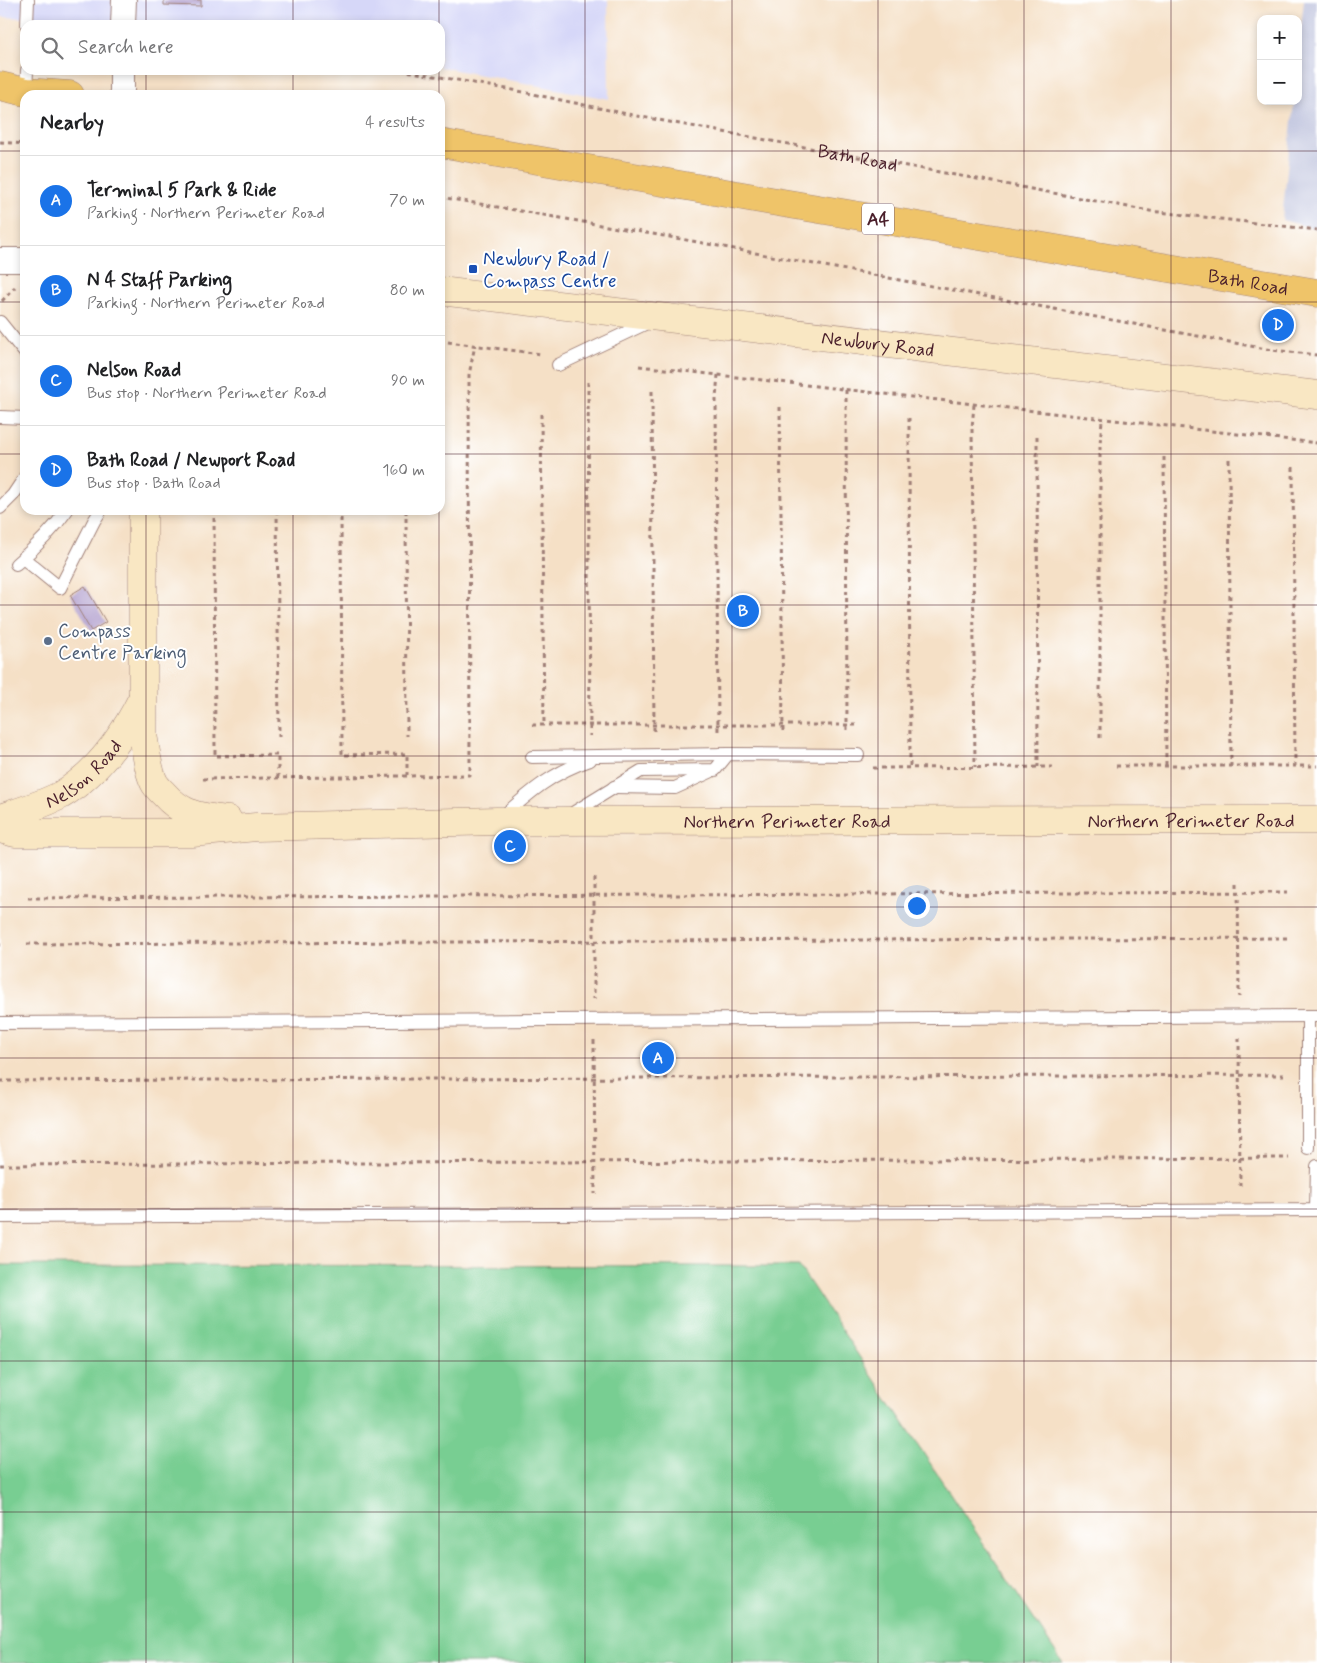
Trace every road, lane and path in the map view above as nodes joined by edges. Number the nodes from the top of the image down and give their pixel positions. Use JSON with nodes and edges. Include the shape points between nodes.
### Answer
{"nodes":[{"id":1,"x":28,"y":0,"type":"edge"},
{"id":2,"x":124,"y":0,"type":"edge"},
{"id":3,"x":27,"y":20,"type":"edge"},
{"id":4,"x":123,"y":20,"type":"edge"},
{"id":5,"x":122,"y":75,"type":"edge"},
{"id":6,"x":430,"y":75,"type":"edge"},
{"id":7,"x":18,"y":85,"type":"edge"},
{"id":8,"x":0,"y":86,"type":"edge"},
{"id":9,"x":44,"y":90,"type":"edge"},
{"id":10,"x":122,"y":90,"type":"edge"},
{"id":11,"x":0,"y":142,"type":"edge"},
{"id":12,"x":20,"y":144,"type":"edge"},
{"id":13,"x":445,"y":144,"type":"edge"},
{"id":14,"x":445,"y":197,"type":"edge"},
{"id":15,"x":1317,"y":230,"type":"edge"},
{"id":16,"x":0,"y":260,"type":"edge"},
{"id":17,"x":20,"y":260,"type":"edge"},
{"id":18,"x":17,"y":284,"type":"dead end"},
{"id":19,"x":445,"y":292,"type":"edge"},
{"id":20,"x":1317,"y":293,"type":"edge"},
{"id":21,"x":0,"y":303,"type":"edge"},
{"id":22,"x":660,"y":317,"type":"junction"},
{"id":23,"x":0,"y":322,"type":"edge"},
{"id":24,"x":445,"y":342,"type":"edge"},
{"id":25,"x":475,"y":345,"type":"junction"},
{"id":26,"x":20,"y":347,"type":"edge"},
{"id":27,"x":548,"y":354,"type":"dead end"},
{"id":28,"x":1317,"y":355,"type":"edge"},
{"id":29,"x":558,"y":365,"type":"dead end"},
{"id":30,"x":639,"y":366,"type":"dead end"},
{"id":31,"x":718,"y":375,"type":"dead end"},
{"id":32,"x":588,"y":382,"type":"dead end"},
{"id":33,"x":846,"y":390,"type":"dead end"},
{"id":34,"x":652,"y":391,"type":"dead end"},
{"id":35,"x":1317,"y":395,"type":"edge"},
{"id":36,"x":974,"y":405,"type":"dead end"},
{"id":37,"x":780,"y":406,"type":"dead end"},
{"id":38,"x":541,"y":414,"type":"dead end"},
{"id":39,"x":0,"y":417,"type":"edge"},
{"id":40,"x":20,"y":418,"type":"edge"},
{"id":41,"x":908,"y":418,"type":"dead end"},
{"id":42,"x":1102,"y":420,"type":"dead end"},
{"id":43,"x":1037,"y":436,"type":"dead end"},
{"id":44,"x":1317,"y":443,"type":"edge"},
{"id":45,"x":1164,"y":457,"type":"dead end"},
{"id":46,"x":1229,"y":459,"type":"dead end"},
{"id":47,"x":1293,"y":467,"type":"dead end"},
{"id":48,"x":20,"y":484,"type":"edge"},
{"id":49,"x":0,"y":508,"type":"edge"},
{"id":50,"x":64,"y":515,"type":"edge"},
{"id":51,"x":98,"y":515,"type":"edge"},
{"id":52,"x":143,"y":515,"type":"edge"},
{"id":53,"x":214,"y":515,"type":"edge"},
{"id":54,"x":277,"y":515,"type":"edge"},
{"id":55,"x":341,"y":515,"type":"edge"},
{"id":56,"x":406,"y":515,"type":"edge"},
{"id":57,"x":142,"y":699,"type":"junction"},
{"id":58,"x":532,"y":725,"type":"dead end"},
{"id":59,"x":544,"y":725,"type":"junction"},
{"id":60,"x":590,"y":725,"type":"junction"},
{"id":61,"x":654,"y":725,"type":"junction"},
{"id":62,"x":718,"y":725,"type":"junction"},
{"id":63,"x":782,"y":725,"type":"junction"},
{"id":64,"x":847,"y":725,"type":"junction"},
{"id":65,"x":857,"y":725,"type":"dead end"},
{"id":66,"x":406,"y":736,"type":"dead end"},
{"id":67,"x":279,"y":737,"type":"dead end"},
{"id":68,"x":1100,"y":738,"type":"dead end"},
{"id":69,"x":590,"y":739,"type":"dead end"},
{"id":70,"x":654,"y":739,"type":"dead end"},
{"id":71,"x":718,"y":739,"type":"dead end"},
{"id":72,"x":847,"y":739,"type":"dead end"},
{"id":73,"x":728,"y":754,"type":"junction"},
{"id":74,"x":783,"y":754,"type":"junction"},
{"id":75,"x":858,"y":755,"type":"dead end"},
{"id":76,"x":602,"y":756,"type":"junction"},
{"id":77,"x":532,"y":757,"type":"dead end"},
{"id":78,"x":1116,"y":766,"type":"dead end"},
{"id":79,"x":1166,"y":766,"type":"junction"},
{"id":80,"x":1231,"y":766,"type":"junction"},
{"id":81,"x":1295,"y":766,"type":"junction"},
{"id":82,"x":1317,"y":766,"type":"edge"},
{"id":83,"x":975,"y":767,"type":"junction"},
{"id":84,"x":1038,"y":767,"type":"junction"},
{"id":85,"x":1056,"y":767,"type":"dead end"},
{"id":86,"x":864,"y":768,"type":"dead end"},
{"id":87,"x":910,"y":768,"type":"junction"},
{"id":88,"x":408,"y":776,"type":"junction"},
{"id":89,"x":278,"y":777,"type":"junction"},
{"id":90,"x":203,"y":779,"type":"dead end"},
{"id":91,"x":0,"y":818,"type":"edge"},
{"id":92,"x":1317,"y":820,"type":"edge"},
{"id":93,"x":497,"y":821,"type":"junction"},
{"id":94,"x":560,"y":821,"type":"junction"},
{"id":95,"x":256,"y":826,"type":"junction"},
{"id":96,"x":0,"y":829,"type":"edge"},
{"id":97,"x":594,"y":877,"type":"dead end"},
{"id":98,"x":1238,"y":883,"type":"dead end"},
{"id":99,"x":1238,"y":892,"type":"junction"},
{"id":100,"x":1290,"y":892,"type":"dead end"},
{"id":101,"x":594,"y":895,"type":"junction"},
{"id":102,"x":28,"y":898,"type":"dead end"},
{"id":103,"x":1238,"y":938,"type":"junction"},
{"id":104,"x":1289,"y":938,"type":"dead end"},
{"id":105,"x":594,"y":941,"type":"junction"},
{"id":106,"x":27,"y":944,"type":"dead end"},
{"id":107,"x":1312,"y":1016,"type":"edge"},
{"id":108,"x":1239,"y":1017,"type":"junction"},
{"id":109,"x":594,"y":1020,"type":"junction"},
{"id":110,"x":0,"y":1022,"type":"edge"},
{"id":111,"x":1239,"y":1075,"type":"junction"},
{"id":112,"x":1290,"y":1075,"type":"dead end"},
{"id":113,"x":594,"y":1078,"type":"junction"},
{"id":114,"x":0,"y":1081,"type":"edge"},
{"id":115,"x":1308,"y":1148,"type":"dead end"},
{"id":116,"x":1240,"y":1158,"type":"junction"},
{"id":117,"x":1289,"y":1158,"type":"dead end"},
{"id":118,"x":595,"y":1162,"type":"junction"},
{"id":119,"x":0,"y":1164,"type":"edge"},
{"id":120,"x":1317,"y":1166,"type":"edge"},
{"id":121,"x":1316,"y":1210,"type":"edge"},
{"id":122,"x":1240,"y":1211,"type":"junction"},
{"id":123,"x":595,"y":1214,"type":"junction"},
{"id":124,"x":0,"y":1217,"type":"edge"}],
"edges":[{"from":1,"to":3,"type":"lane"},
{"from":2,"to":4,"type":"street"},
{"from":5,"to":10,"type":"street"},
{"from":6,"to":15,"type":"path","name":"Bath Road","via":[[1150,211]]},
{"from":7,"to":8,"type":"highway"},
{"from":7,"to":9,"type":"highway"},
{"from":11,"to":12,"type":"path"},
{"from":13,"to":20,"type":"highway","name":"Bath Road","number":"A4"},
{"from":14,"to":28,"type":"path","via":[[1263,348]]},
{"from":16,"to":17,"type":"street"},
{"from":18,"to":21,"type":"path"},
{"from":19,"to":22,"type":"street","name":"Newbury Road"},
{"from":22,"to":29,"type":"lane"},
{"from":22,"to":35,"type":"street","name":"Newbury Road"},
{"from":23,"to":26,"type":"lane"},
{"from":24,"to":25,"type":"path"},
{"from":25,"to":27,"type":"path"},
{"from":25,"to":88,"type":"path","via":[[469,375],[470,774]]},
{"from":30,"to":44,"type":"path"},
{"from":31,"to":62,"type":"path"},
{"from":32,"to":60,"type":"path"},
{"from":33,"to":64,"type":"path"},
{"from":34,"to":61,"type":"path"},
{"from":36,"to":83,"type":"path"},
{"from":37,"to":63,"type":"path"},
{"from":38,"to":59,"type":"path"},
{"from":39,"to":40,"type":"lane"},
{"from":41,"to":87,"type":"path"},
{"from":42,"to":68,"type":"path"},
{"from":43,"to":84,"type":"path"},
{"from":45,"to":79,"type":"path"},
{"from":46,"to":80,"type":"path"},
{"from":47,"to":81,"type":"path"},
{"from":48,"to":49,"type":"lane"},
{"from":50,"to":51,"type":"lane","via":[[19,561],[60,588]]},
{"from":52,"to":57,"type":"street","name":"Nelson Road"},
{"from":53,"to":89,"type":"path","via":[[215,756],[278,755]]},
{"from":54,"to":67,"type":"path"},
{"from":55,"to":88,"type":"path","via":[[342,755],[408,754]]},
{"from":56,"to":66,"type":"path"},
{"from":57,"to":91,"type":"street","name":"Nelson Road","via":[[130,724],[102,762],[81,781],[61,795]]},
{"from":57,"to":95,"type":"street","name":"Nelson Road","via":[[143,736],[149,765],[155,784],[168,800],[184,812]]},
{"from":58,"to":59,"type":"path"},
{"from":59,"to":60,"type":"path"},
{"from":60,"to":61,"type":"path"},
{"from":60,"to":69,"type":"path"},
{"from":61,"to":62,"type":"path"},
{"from":61,"to":70,"type":"path"},
{"from":62,"to":63,"type":"path"},
{"from":62,"to":71,"type":"path"},
{"from":63,"to":64,"type":"path"},
{"from":63,"to":74,"type":"path"},
{"from":64,"to":65,"type":"path"},
{"from":64,"to":72,"type":"path"},
{"from":73,"to":74,"type":"lane"},
{"from":73,"to":76,"type":"lane"},
{"from":73,"to":94,"type":"lane","via":[[714,770],[675,788],[614,787]]},
{"from":74,"to":75,"type":"lane"},
{"from":76,"to":77,"type":"lane"},
{"from":76,"to":93,"type":"lane","via":[[548,778]]},
{"from":78,"to":79,"type":"path"},
{"from":79,"to":80,"type":"path"},
{"from":80,"to":81,"type":"path"},
{"from":81,"to":82,"type":"path"},
{"from":83,"to":84,"type":"path"},
{"from":83,"to":87,"type":"path"},
{"from":84,"to":85,"type":"path"},
{"from":86,"to":87,"type":"path"},
{"from":88,"to":89,"type":"path"},
{"from":89,"to":90,"type":"path"},
{"from":92,"to":94,"type":"street","name":"Northern Perimeter Road"},
{"from":93,"to":94,"type":"street","name":"Northern Perimeter Road"},
{"from":93,"to":95,"type":"street","name":"Northern Perimeter Road"},
{"from":95,"to":96,"type":"street","via":[[192,833],[15,833]]},
{"from":97,"to":101,"type":"path"},
{"from":98,"to":99,"type":"path"},
{"from":99,"to":100,"type":"path"},
{"from":99,"to":101,"type":"path"},
{"from":99,"to":103,"type":"path"},
{"from":101,"to":102,"type":"path"},
{"from":101,"to":105,"type":"path"},
{"from":103,"to":104,"type":"path"},
{"from":103,"to":105,"type":"path"},
{"from":103,"to":108,"type":"path"},
{"from":105,"to":106,"type":"path"},
{"from":105,"to":109,"type":"path"},
{"from":107,"to":108,"type":"lane"},
{"from":107,"to":115,"type":"lane"},
{"from":108,"to":109,"type":"lane"},
{"from":108,"to":111,"type":"path"},
{"from":109,"to":110,"type":"lane"},
{"from":109,"to":113,"type":"path"},
{"from":111,"to":112,"type":"path"},
{"from":111,"to":113,"type":"path"},
{"from":111,"to":116,"type":"path"},
{"from":113,"to":114,"type":"path"},
{"from":113,"to":118,"type":"path"},
{"from":116,"to":117,"type":"path"},
{"from":116,"to":118,"type":"path"},
{"from":116,"to":122,"type":"path"},
{"from":118,"to":119,"type":"path"},
{"from":118,"to":123,"type":"path"},
{"from":120,"to":121,"type":"lane"},
{"from":121,"to":122,"type":"lane"},
{"from":122,"to":123,"type":"lane"},
{"from":123,"to":124,"type":"lane"}]}
